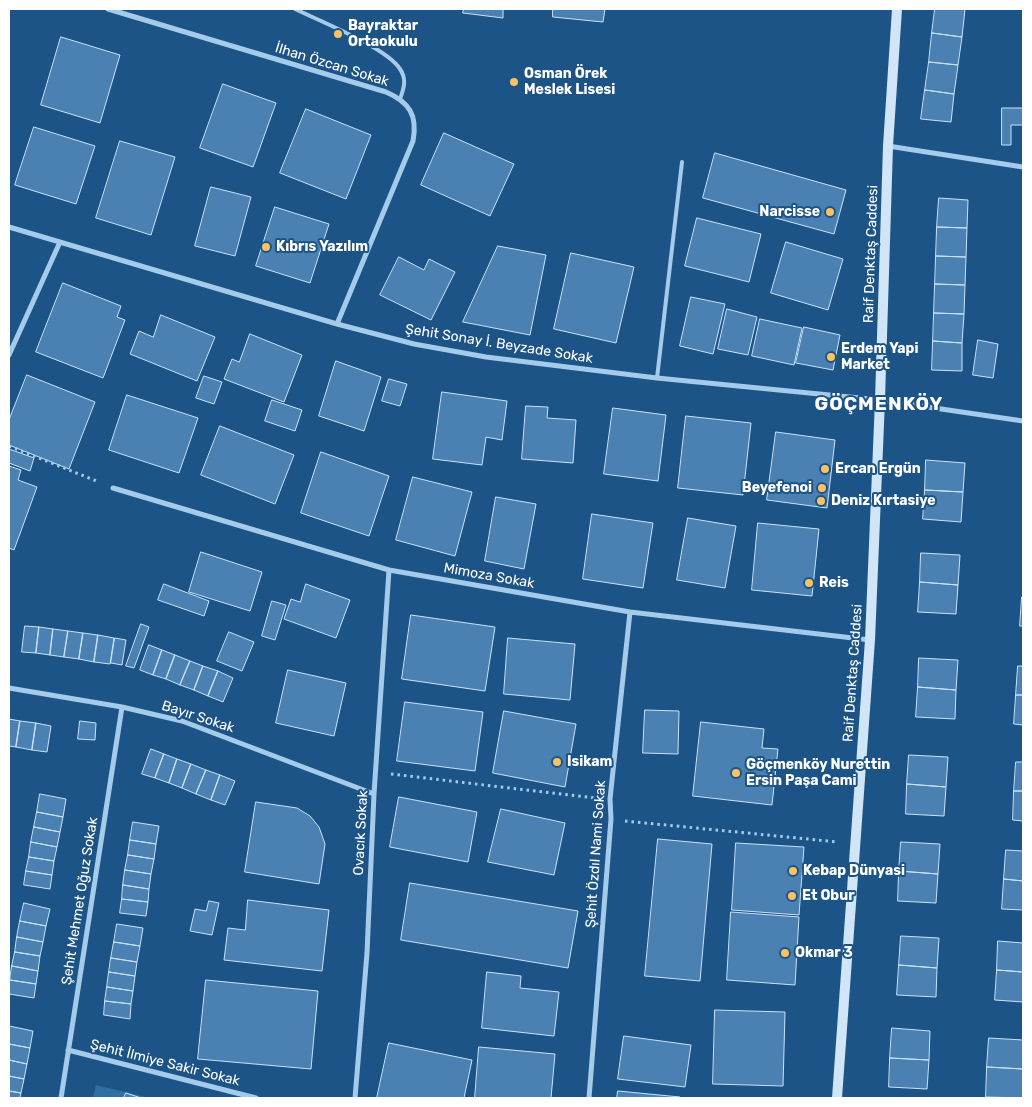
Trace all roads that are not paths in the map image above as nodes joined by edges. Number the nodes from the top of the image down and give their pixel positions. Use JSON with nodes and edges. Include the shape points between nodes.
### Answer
{"nodes":[{"id":1,"x":108,"y":9,"type":"edge"},
{"id":2,"x":295,"y":9,"type":"edge"},
{"id":3,"x":897,"y":9,"type":"edge"},
{"id":4,"x":400,"y":98,"type":"junction"},
{"id":5,"x":888,"y":146,"type":"junction"},
{"id":6,"x":682,"y":162,"type":"dead end"},
{"id":7,"x":1023,"y":167,"type":"edge"},
{"id":8,"x":9,"y":227,"type":"edge"},
{"id":9,"x":60,"y":242,"type":"junction"},
{"id":10,"x":337,"y":324,"type":"junction"},
{"id":11,"x":9,"y":355,"type":"edge"},
{"id":12,"x":657,"y":378,"type":"junction"},
{"id":13,"x":880,"y":400,"type":"junction"},
{"id":14,"x":1023,"y":421,"type":"edge"},
{"id":15,"x":113,"y":488,"type":"road end"},
{"id":16,"x":389,"y":570,"type":"junction"},
{"id":17,"x":630,"y":612,"type":"junction"},
{"id":18,"x":870,"y":640,"type":"junction"},
{"id":19,"x":9,"y":688,"type":"edge"},
{"id":20,"x":122,"y":707,"type":"junction"},
{"id":21,"x":374,"y":794,"type":"junction"},
{"id":22,"x":68,"y":1050,"type":"junction"},
{"id":23,"x":61,"y":1098,"type":"edge"},
{"id":24,"x":256,"y":1098,"type":"edge"},
{"id":25,"x":355,"y":1098,"type":"edge"},
{"id":26,"x":589,"y":1098,"type":"edge"},
{"id":27,"x":837,"y":1098,"type":"edge"}],
"edges":[{"from":1,"to":4,"type":"street","name":"İlhan Özcan Sokak"},
{"from":2,"to":4,"type":"lane","via":[[389,56],[401,69],[405,84]]},
{"from":3,"to":5,"type":"street","name":"Raif Denktaş Caddesi"},
{"from":4,"to":10,"type":"street","name":"İlhan Özcan Sokak","via":[[416,126],[413,141]]},
{"from":5,"to":7,"type":"street"},
{"from":5,"to":13,"type":"street","name":"Raif Denktaş Caddesi"},
{"from":6,"to":12,"type":"lane"},
{"from":8,"to":9,"type":"street","name":"Şehit Sonay İ. Beyzade Sokak"},
{"from":9,"to":10,"type":"street","name":"Şehit Sonay İ. Beyzade Sokak"},
{"from":9,"to":11,"type":"street"},
{"from":10,"to":12,"type":"street","name":"Şehit Sonay İ. Beyzade Sokak","via":[[414,344],[486,357]]},
{"from":12,"to":13,"type":"street","name":"Şehit Sonay İ. Beyzade Sokak"},
{"from":13,"to":14,"type":"street","name":"Şehit Sonay İ. Beyzade Sokak"},
{"from":13,"to":18,"type":"street","name":"Raif Denktaş Caddesi"},
{"from":15,"to":16,"type":"street","name":"Mimoza Sokak"},
{"from":16,"to":17,"type":"street","name":"Mimoza Sokak"},
{"from":16,"to":21,"type":"street","name":"Ovacık Sokak"},
{"from":17,"to":18,"type":"street","name":"Mimoza Sokak"},
{"from":17,"to":26,"type":"street","name":"Şehit Özdıl Nami Sokak","via":[[610,799]]},
{"from":18,"to":27,"type":"street","name":"Raif Denktaş Caddesi"},
{"from":19,"to":20,"type":"street","name":"Bayır Sokak"},
{"from":20,"to":21,"type":"street","name":"Bayır Sokak","via":[[182,721]]},
{"from":20,"to":22,"type":"street","name":"Şehit Mehmet Oğuz Sokak"},
{"from":21,"to":25,"type":"street","name":"Ovacık Sokak","via":[[367,953]]},
{"from":22,"to":23,"type":"street","name":"Şehit Mehmet Oğuz Sokak"},
{"from":22,"to":24,"type":"street","name":"Şehit İlmiye Sakir Sokak"}]}
